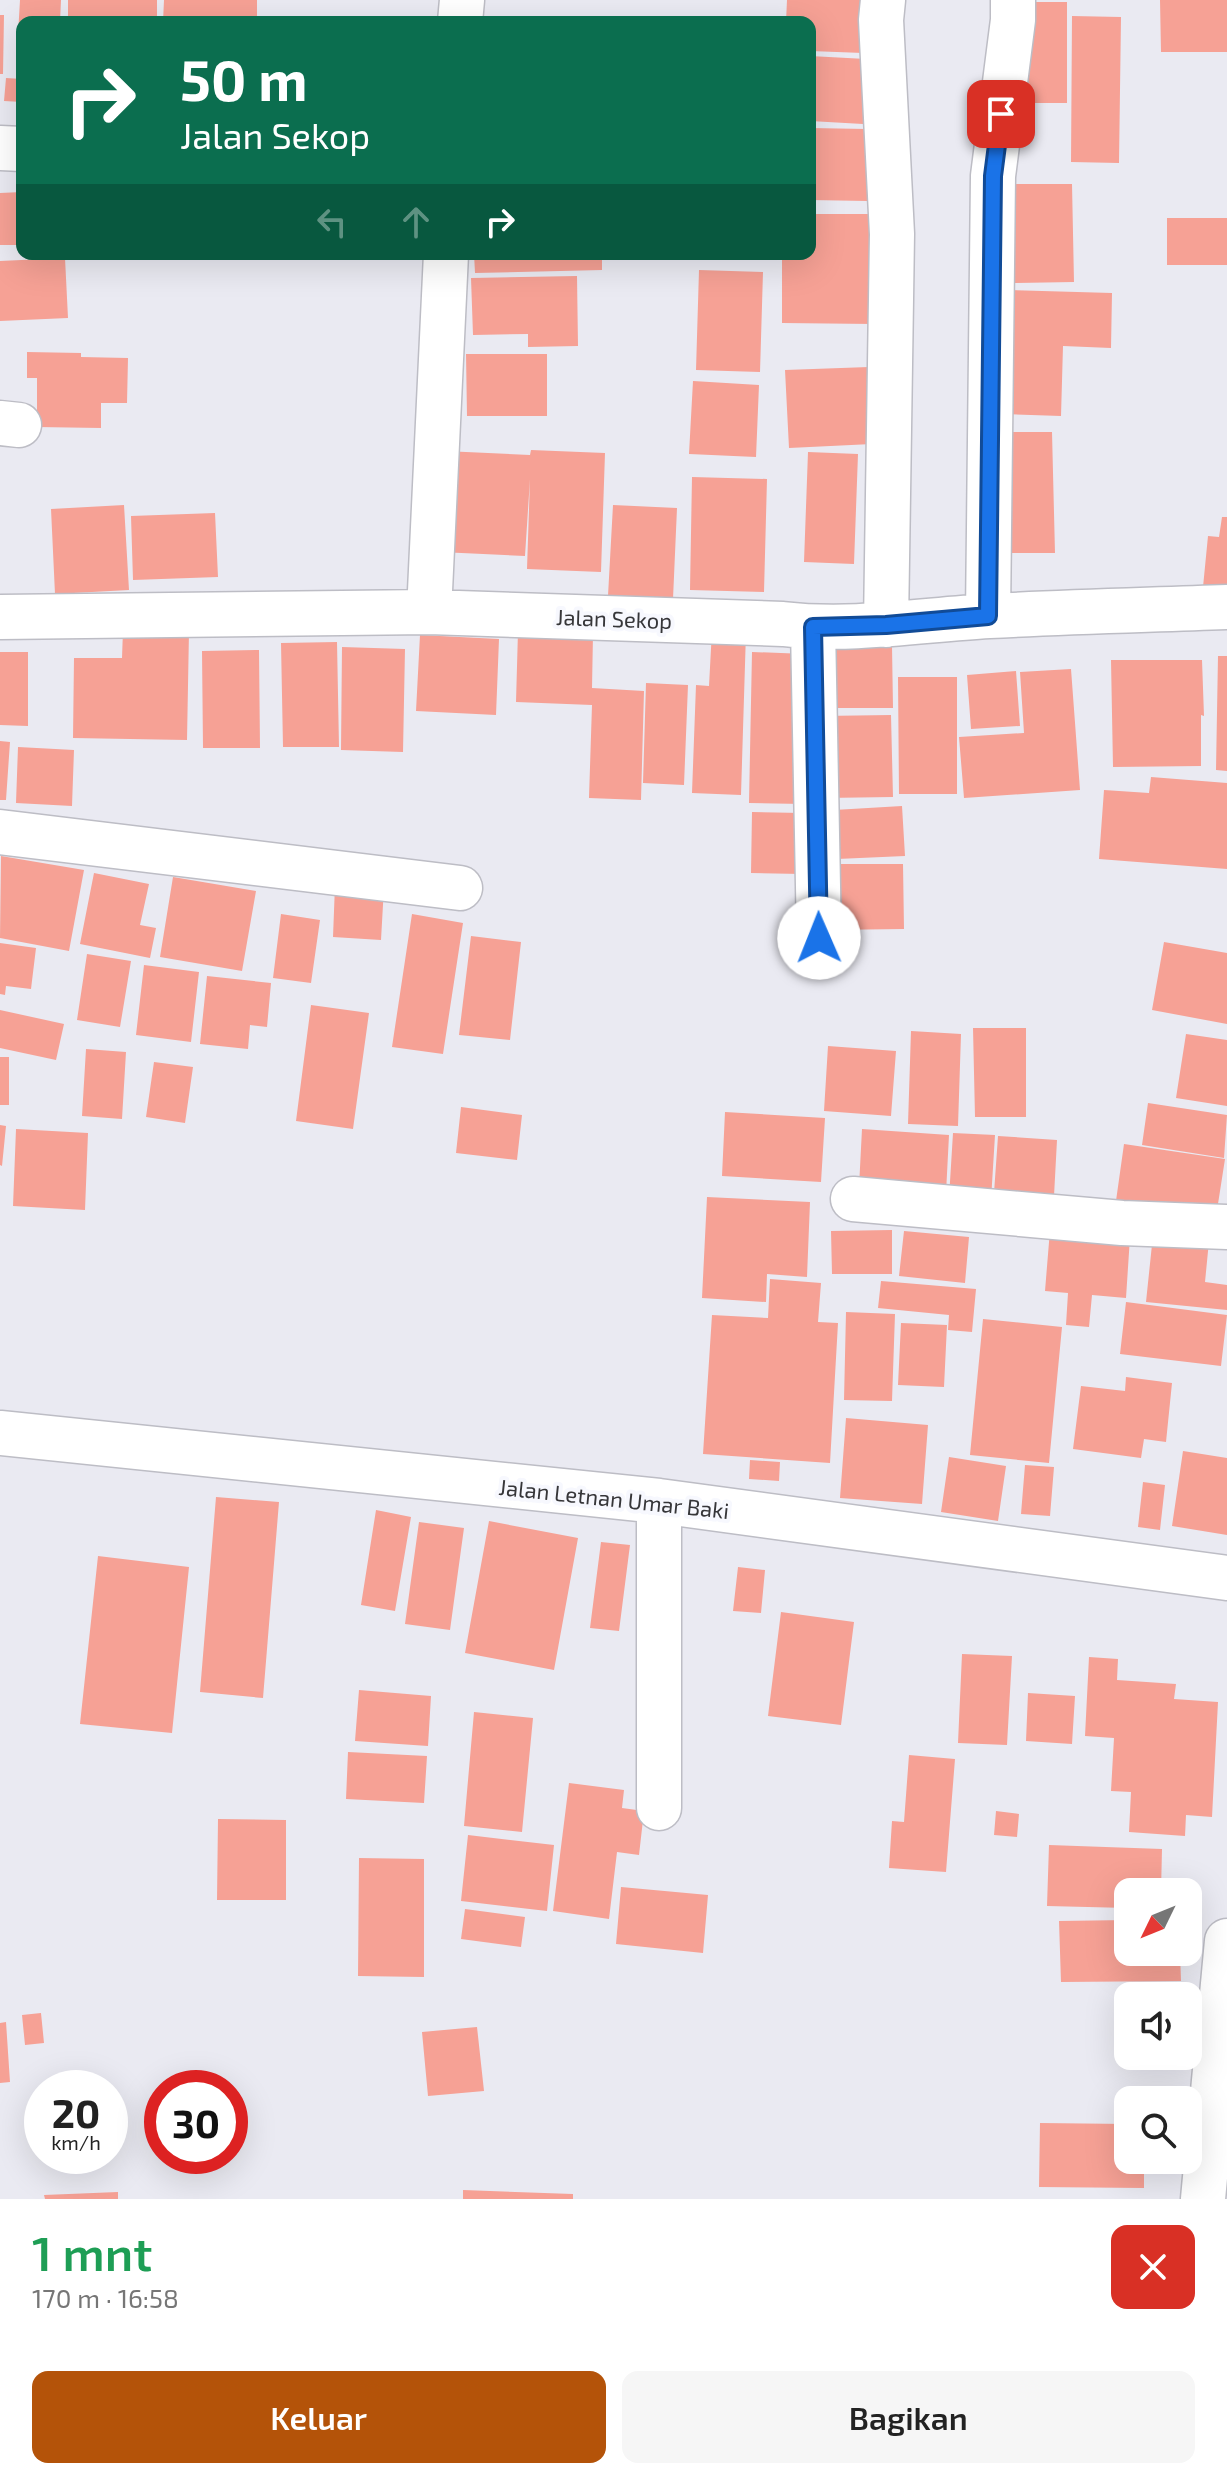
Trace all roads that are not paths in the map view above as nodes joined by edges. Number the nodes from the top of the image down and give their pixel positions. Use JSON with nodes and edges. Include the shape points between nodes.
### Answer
{"nodes":[{"id":1,"x":883,"y":0,"type":"edge"},
{"id":2,"x":1013,"y":0,"type":"edge"},
{"id":3,"x":446,"y":260,"type":"edge"},
{"id":4,"x":1227,"y":607,"type":"edge"},
{"id":5,"x":429,"y":612,"type":"junction"},
{"id":6,"x":988,"y":616,"type":"junction"},
{"id":7,"x":0,"y":617,"type":"edge"},
{"id":8,"x":886,"y":625,"type":"junction"},
{"id":9,"x":813,"y":627,"type":"junction"},
{"id":10,"x":0,"y":832,"type":"edge"},
{"id":11,"x":460,"y":888,"type":"dead end"},
{"id":12,"x":819,"y":938,"type":"dead end"},
{"id":13,"x":853,"y":1199,"type":"dead end"},
{"id":14,"x":1227,"y":1227,"type":"edge"},
{"id":15,"x":0,"y":1433,"type":"edge"},
{"id":16,"x":659,"y":1501,"type":"junction"},
{"id":17,"x":1227,"y":1578,"type":"edge"},
{"id":18,"x":659,"y":1808,"type":"dead end"},
{"id":19,"x":1227,"y":1941,"type":"edge"},
{"id":20,"x":1203,"y":2199,"type":"edge"}],
"edges":[{"from":1,"to":8,"type":"street","via":[[892,234]]},
{"from":2,"to":6,"type":"street","via":[[993,176]]},
{"from":3,"to":5,"type":"street"},
{"from":4,"to":6,"type":"street","name":"Jalan Sekop"},
{"from":5,"to":7,"type":"street","name":"Jalan Sekop"},
{"from":5,"to":9,"type":"street","name":"Jalan Sekop"},
{"from":6,"to":8,"type":"street","name":"Jalan Sekop"},
{"from":8,"to":9,"type":"street","name":"Jalan Sekop"},
{"from":9,"to":12,"type":"street"},
{"from":10,"to":11,"type":"street"},
{"from":13,"to":14,"type":"street"},
{"from":15,"to":16,"type":"street","name":"Jalan Letnan Umar Baki"},
{"from":16,"to":17,"type":"street","name":"Jalan Letnan Umar Baki"},
{"from":16,"to":18,"type":"street"},
{"from":19,"to":20,"type":"street"}]}
